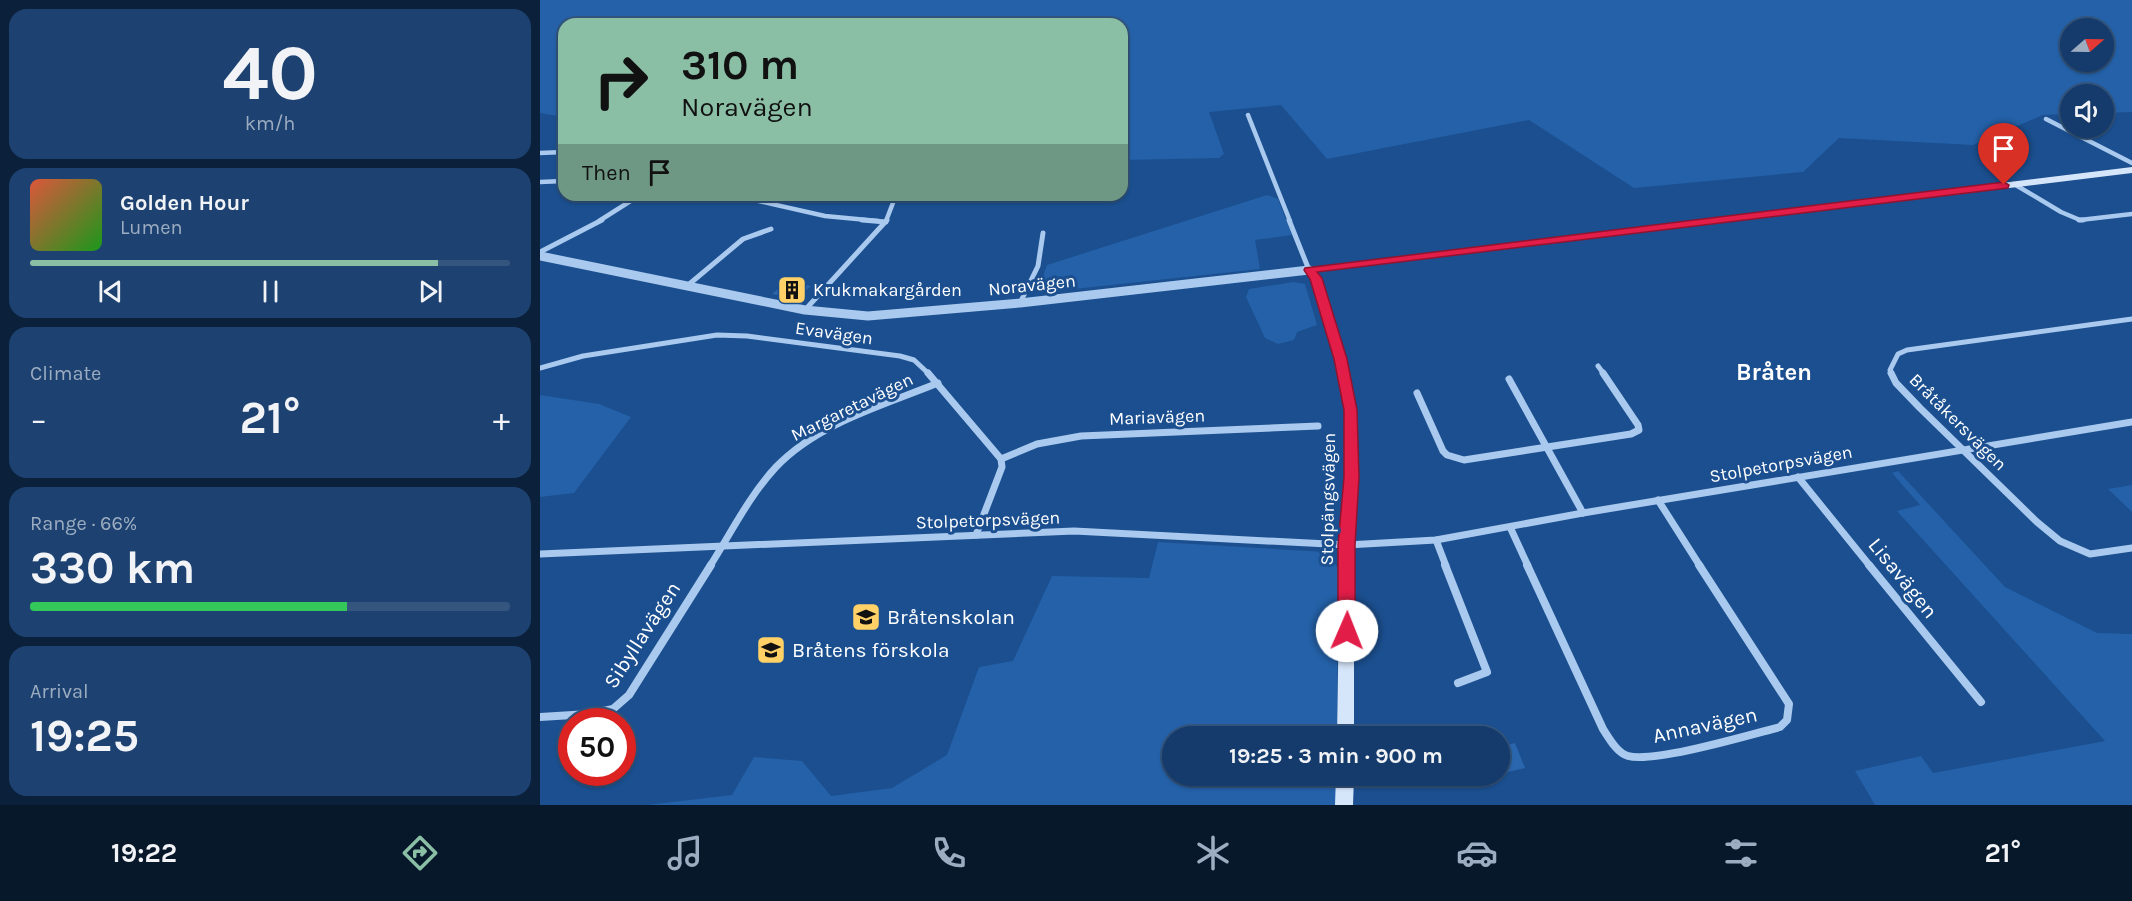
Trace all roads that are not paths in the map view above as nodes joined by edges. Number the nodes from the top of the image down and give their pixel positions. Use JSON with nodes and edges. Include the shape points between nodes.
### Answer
{"nodes":[{"id":1,"x":1248,"y":115,"type":"dead end"},
{"id":2,"x":2046,"y":119,"type":"dead end"},
{"id":3,"x":558,"y":152,"type":"edge"},
{"id":4,"x":540,"y":153,"type":"edge"},
{"id":5,"x":2132,"y":163,"type":"edge"},
{"id":6,"x":2132,"y":170,"type":"edge"},
{"id":7,"x":558,"y":181,"type":"edge"},
{"id":8,"x":540,"y":182,"type":"edge"},
{"id":9,"x":2014,"y":184,"type":"junction"},
{"id":10,"x":631,"y":201,"type":"edge"},
{"id":11,"x":759,"y":201,"type":"edge"},
{"id":12,"x":894,"y":201,"type":"edge"},
{"id":13,"x":2132,"y":214,"type":"edge"},
{"id":14,"x":886,"y":222,"type":"junction"},
{"id":15,"x":771,"y":229,"type":"dead end"},
{"id":16,"x":1043,"y":232,"type":"dead end"},
{"id":17,"x":540,"y":254,"type":"edge"},
{"id":18,"x":1309,"y":270,"type":"junction"},
{"id":19,"x":687,"y":286,"type":"junction"},
{"id":20,"x":1020,"y":303,"type":"junction"},
{"id":21,"x":806,"y":310,"type":"junction"},
{"id":22,"x":2132,"y":319,"type":"edge"},
{"id":23,"x":1598,"y":366,"type":"dead end"},
{"id":24,"x":540,"y":368,"type":"edge"},
{"id":25,"x":1509,"y":379,"type":"dead end"},
{"id":26,"x":938,"y":383,"type":"junction"},
{"id":27,"x":1417,"y":393,"type":"dead end"},
{"id":28,"x":2132,"y":422,"type":"edge"},
{"id":29,"x":1318,"y":426,"type":"dead end"},
{"id":30,"x":1546,"y":447,"type":"junction"},
{"id":31,"x":1962,"y":448,"type":"junction"},
{"id":32,"x":1000,"y":459,"type":"junction"},
{"id":33,"x":1798,"y":477,"type":"junction"},
{"id":34,"x":1658,"y":500,"type":"junction"},
{"id":35,"x":1583,"y":513,"type":"junction"},
{"id":36,"x":1510,"y":527,"type":"junction"},
{"id":37,"x":976,"y":535,"type":"junction"},
{"id":38,"x":1436,"y":540,"type":"junction"},
{"id":39,"x":1347,"y":545,"type":"junction"},
{"id":40,"x":719,"y":548,"type":"junction"},
{"id":41,"x":2132,"y":548,"type":"edge"},
{"id":42,"x":540,"y":554,"type":"edge"},
{"id":43,"x":1458,"y":683,"type":"dead end"},
{"id":44,"x":1981,"y":702,"type":"dead end"},
{"id":45,"x":540,"y":717,"type":"edge"},
{"id":46,"x":1345,"y":726,"type":"edge"},
{"id":47,"x":1344,"y":786,"type":"edge"},
{"id":48,"x":1344,"y":805,"type":"edge"}],
"edges":[{"from":1,"to":18,"type":"street"},
{"from":2,"to":5,"type":"street"},
{"from":3,"to":4,"type":"street"},
{"from":6,"to":9,"type":"main road","name":"Noravägen"},
{"from":7,"to":8,"type":"street"},
{"from":9,"to":13,"type":"street","via":[[2080,220]]},
{"from":9,"to":18,"type":"main road","name":"Noravägen"},
{"from":10,"to":17,"type":"street"},
{"from":11,"to":14,"type":"street","via":[[825,216]]},
{"from":12,"to":14,"type":"street"},
{"from":14,"to":21,"type":"street"},
{"from":15,"to":19,"type":"street","via":[[744,239]]},
{"from":16,"to":20,"type":"street","via":[[1038,266]]},
{"from":17,"to":19,"type":"street","name":"Noravägen"},
{"from":18,"to":20,"type":"street","name":"Noravägen"},
{"from":18,"to":39,"type":"main road","name":"Stolpängsvägen","via":[[1316,278],[1351,410]]},
{"from":19,"to":21,"type":"street","name":"Noravägen"},
{"from":20,"to":21,"type":"street","name":"Noravägen","via":[[868,316]]},
{"from":22,"to":31,"type":"street","name":"Bråtåkersvägen","via":[[1898,354],[1890,370],[1896,383]]},
{"from":23,"to":30,"type":"street","via":[[1639,430]]},
{"from":24,"to":26,"type":"street","name":"Evavägen","via":[[603,353],[731,335],[900,356],[914,360]]},
{"from":25,"to":30,"type":"street"},
{"from":26,"to":32,"type":"street","name":"Evavägen"},
{"from":26,"to":40,"type":"street","name":"Margaretavägen","via":[[796,448],[773,468]]},
{"from":27,"to":30,"type":"street","via":[[1447,455],[1464,460]]},
{"from":28,"to":31,"type":"street","name":"Stolpetorpsvägen"},
{"from":29,"to":32,"type":"street","name":"Mariavägen","via":[[1081,436],[1037,444]]},
{"from":30,"to":35,"type":"street"},
{"from":31,"to":33,"type":"street","name":"Stolpetorpsvägen"},
{"from":31,"to":41,"type":"street","name":"Bråtåkersvägen","via":[[2060,541],[2090,554]]},
{"from":32,"to":37,"type":"street","via":[[1002,467]]},
{"from":33,"to":34,"type":"street","name":"Stolpetorpsvägen"},
{"from":33,"to":44,"type":"street","name":"Lisavägen"},
{"from":34,"to":35,"type":"street","name":"Stolpetorpsvägen"},
{"from":34,"to":36,"type":"street","name":"Annavägen","via":[[1789,704],[1787,720],[1780,727],[1653,755],[1627,755],[1616,747],[1603,729]]},
{"from":35,"to":36,"type":"street","name":"Stolpetorpsvägen"},
{"from":36,"to":38,"type":"street","name":"Stolpetorpsvägen"},
{"from":37,"to":39,"type":"street","name":"Stolpetorpsvägen","via":[[1074,531]]},
{"from":37,"to":40,"type":"street","name":"Stolpetorpsvägen"},
{"from":38,"to":39,"type":"street","name":"Stolpetorpsvägen"},
{"from":38,"to":43,"type":"street","via":[[1487,672]]},
{"from":39,"to":46,"type":"main road","name":"Stolpängsvägen"},
{"from":40,"to":42,"type":"street","name":"Stolpetorpsvägen"},
{"from":40,"to":45,"type":"street","name":"Sibyllavägen","via":[[629,695],[613,709]]},
{"from":47,"to":48,"type":"main road"}]}
